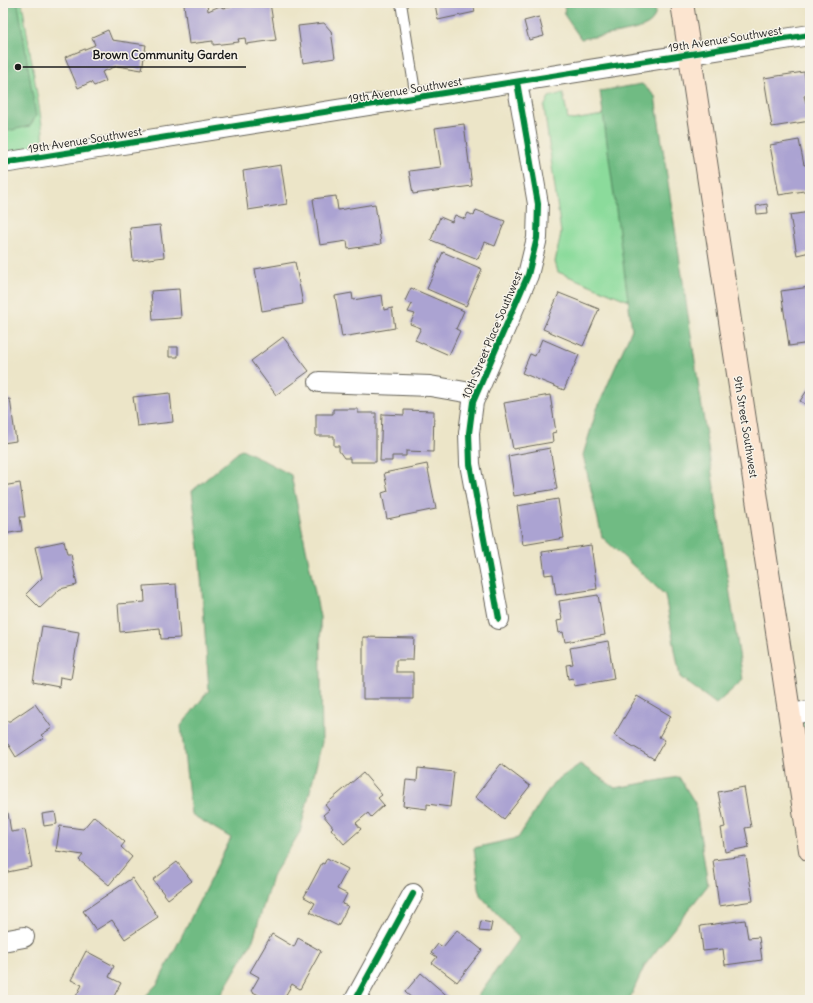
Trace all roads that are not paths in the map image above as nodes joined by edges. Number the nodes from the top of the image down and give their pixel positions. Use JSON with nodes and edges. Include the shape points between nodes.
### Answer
{"nodes":[{"id":1,"x":401,"y":3,"type":"edge"},
{"id":2,"x":682,"y":3,"type":"edge"},
{"id":3,"x":810,"y":35,"type":"edge"},
{"id":4,"x":690,"y":55,"type":"junction"},
{"id":5,"x":518,"y":82,"type":"junction"},
{"id":6,"x":416,"y":98,"type":"junction"},
{"id":7,"x":3,"y":163,"type":"edge"},
{"id":8,"x":319,"y":382,"type":"dead end"},
{"id":9,"x":477,"y":394,"type":"junction"},
{"id":10,"x":499,"y":619,"type":"dead end"},
{"id":11,"x":800,"y":713,"type":"edge"},
{"id":12,"x":810,"y":850,"type":"edge"},
{"id":13,"x":413,"y":894,"type":"dead end"},
{"id":14,"x":24,"y":937,"type":"dead end"},
{"id":15,"x":3,"y":941,"type":"edge"},
{"id":16,"x":355,"y":1000,"type":"edge"}],
"edges":[{"from":1,"to":6,"type":"lane"},
{"from":2,"to":4,"type":"main road","name":"9th Street Southwest"},
{"from":3,"to":4,"type":"street","name":"19th Avenue Southwest"},
{"from":4,"to":5,"type":"street","name":"19th Avenue Southwest"},
{"from":4,"to":11,"type":"main road","name":"9th Street Southwest"},
{"from":5,"to":6,"type":"street","name":"19th Avenue Southwest"},
{"from":5,"to":9,"type":"street","name":"10th Street Place Southwest","via":[[538,204],[538,238],[528,274]]},
{"from":6,"to":7,"type":"street","name":"19th Avenue Southwest"},
{"from":8,"to":9,"type":"street","via":[[430,386]]},
{"from":9,"to":10,"type":"street","name":"10th Street Place Southwest","via":[[471,417],[470,464]]},
{"from":11,"to":12,"type":"main road","name":"9th Street Southwest"},
{"from":13,"to":16,"type":"street"},
{"from":14,"to":15,"type":"street"}]}
